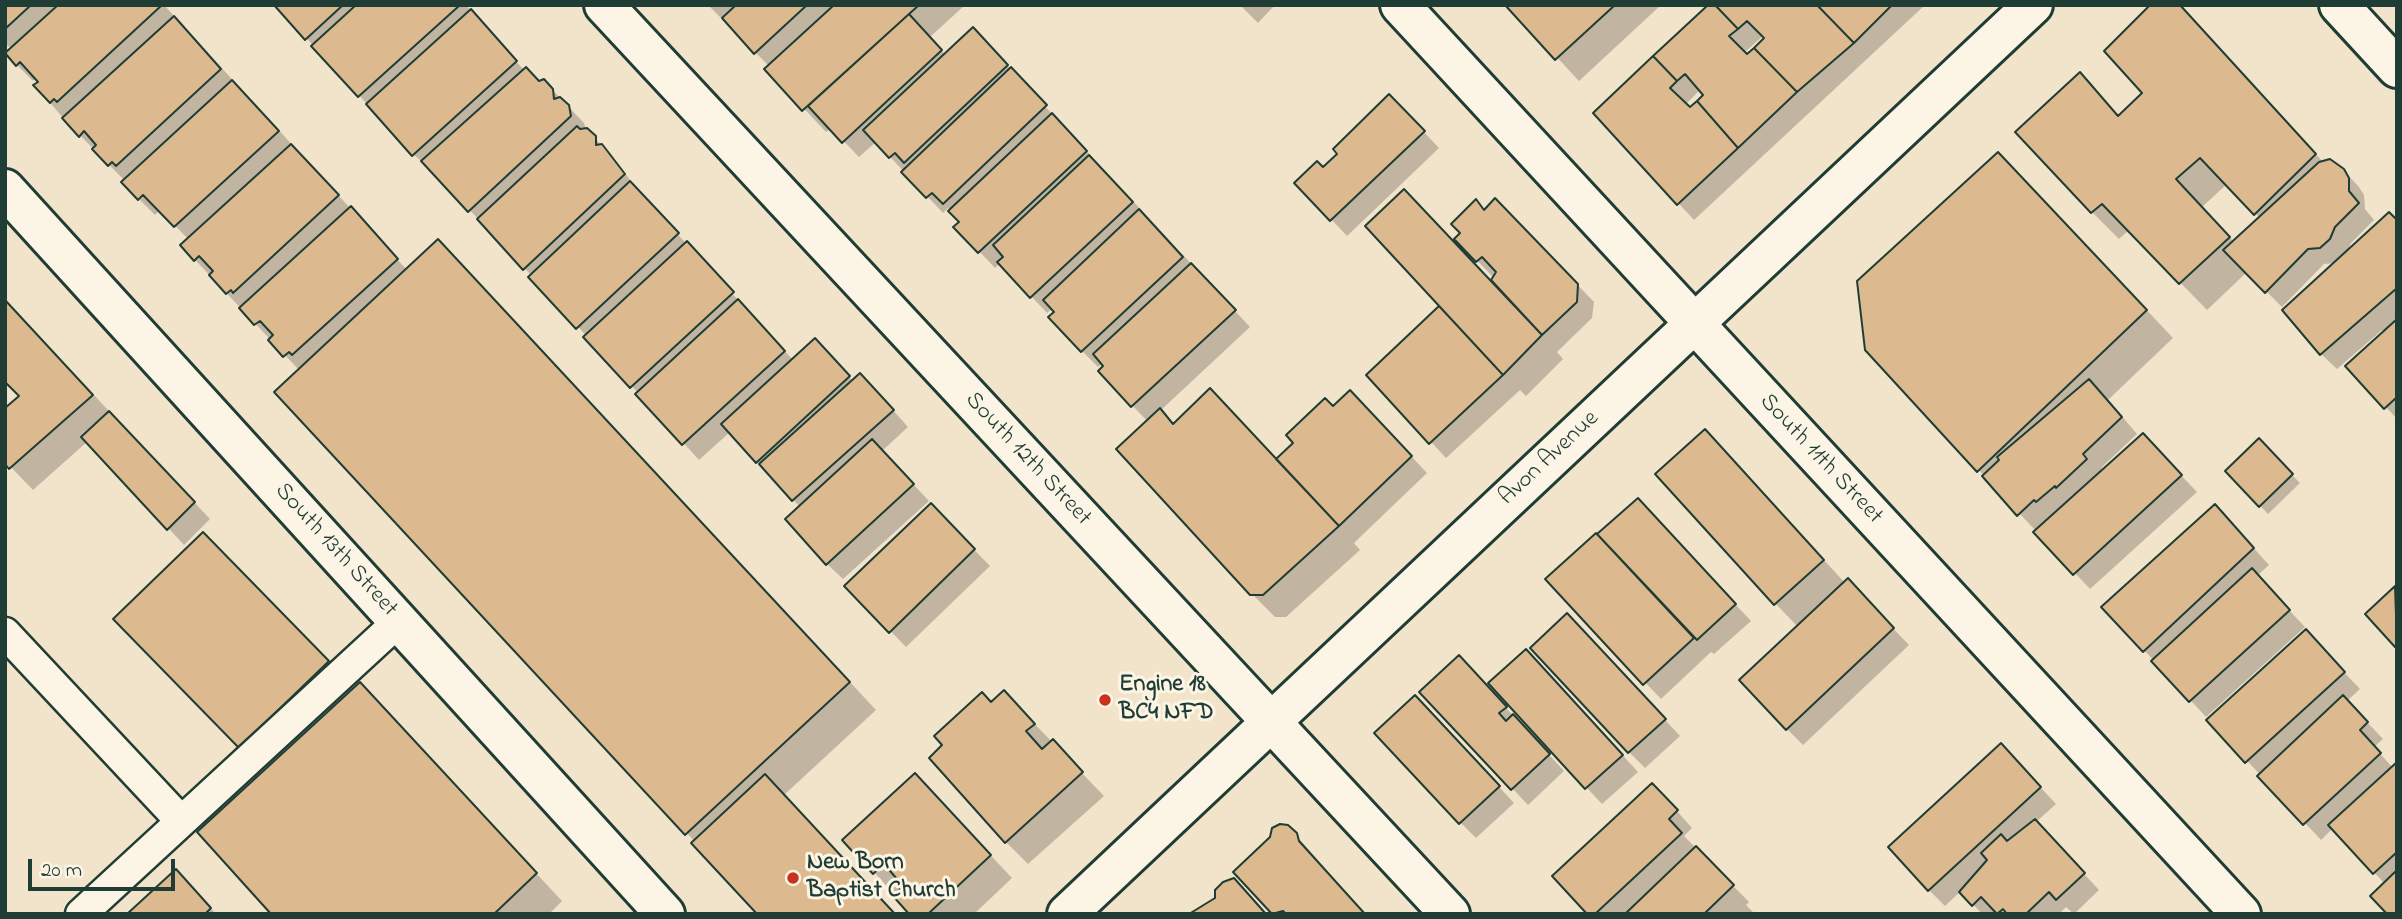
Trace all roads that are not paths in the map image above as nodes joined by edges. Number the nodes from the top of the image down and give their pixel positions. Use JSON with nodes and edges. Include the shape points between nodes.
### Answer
{"nodes":[{"id":1,"x":604,"y":5,"type":"edge"},
{"id":2,"x":1400,"y":5,"type":"edge"},
{"id":3,"x":2034,"y":5,"type":"edge"},
{"id":4,"x":2339,"y":5,"type":"edge"},
{"id":5,"x":2397,"y":68,"type":"edge"},
{"id":6,"x":5,"y":189,"type":"edge"},
{"id":7,"x":1694,"y":325,"type":"junction"},
{"id":8,"x":399,"y":621,"type":"junction"},
{"id":9,"x":5,"y":634,"type":"edge"},
{"id":10,"x":1272,"y":722,"type":"junction"},
{"id":11,"x":181,"y":821,"type":"junction"},
{"id":12,"x":81,"y":914,"type":"edge"},
{"id":13,"x":665,"y":914,"type":"edge"},
{"id":14,"x":1068,"y":914,"type":"edge"},
{"id":15,"x":1450,"y":914,"type":"edge"},
{"id":16,"x":2241,"y":914,"type":"edge"}],
"edges":[{"from":1,"to":10,"type":"street","name":"South 12th Street"},
{"from":2,"to":7,"type":"street","name":"South 11th Street"},
{"from":3,"to":7,"type":"street","name":"Avon Avenue"},
{"from":4,"to":5,"type":"street"},
{"from":6,"to":8,"type":"street","name":"South 13th Street"},
{"from":7,"to":10,"type":"street","name":"Avon Avenue"},
{"from":7,"to":16,"type":"street","name":"South 11th Street"},
{"from":8,"to":11,"type":"lane"},
{"from":8,"to":13,"type":"street","name":"South 13th Street"},
{"from":9,"to":11,"type":"lane"},
{"from":10,"to":14,"type":"street","name":"Avon Avenue"},
{"from":10,"to":15,"type":"street","name":"South 12th Street"},
{"from":11,"to":12,"type":"lane"}]}
